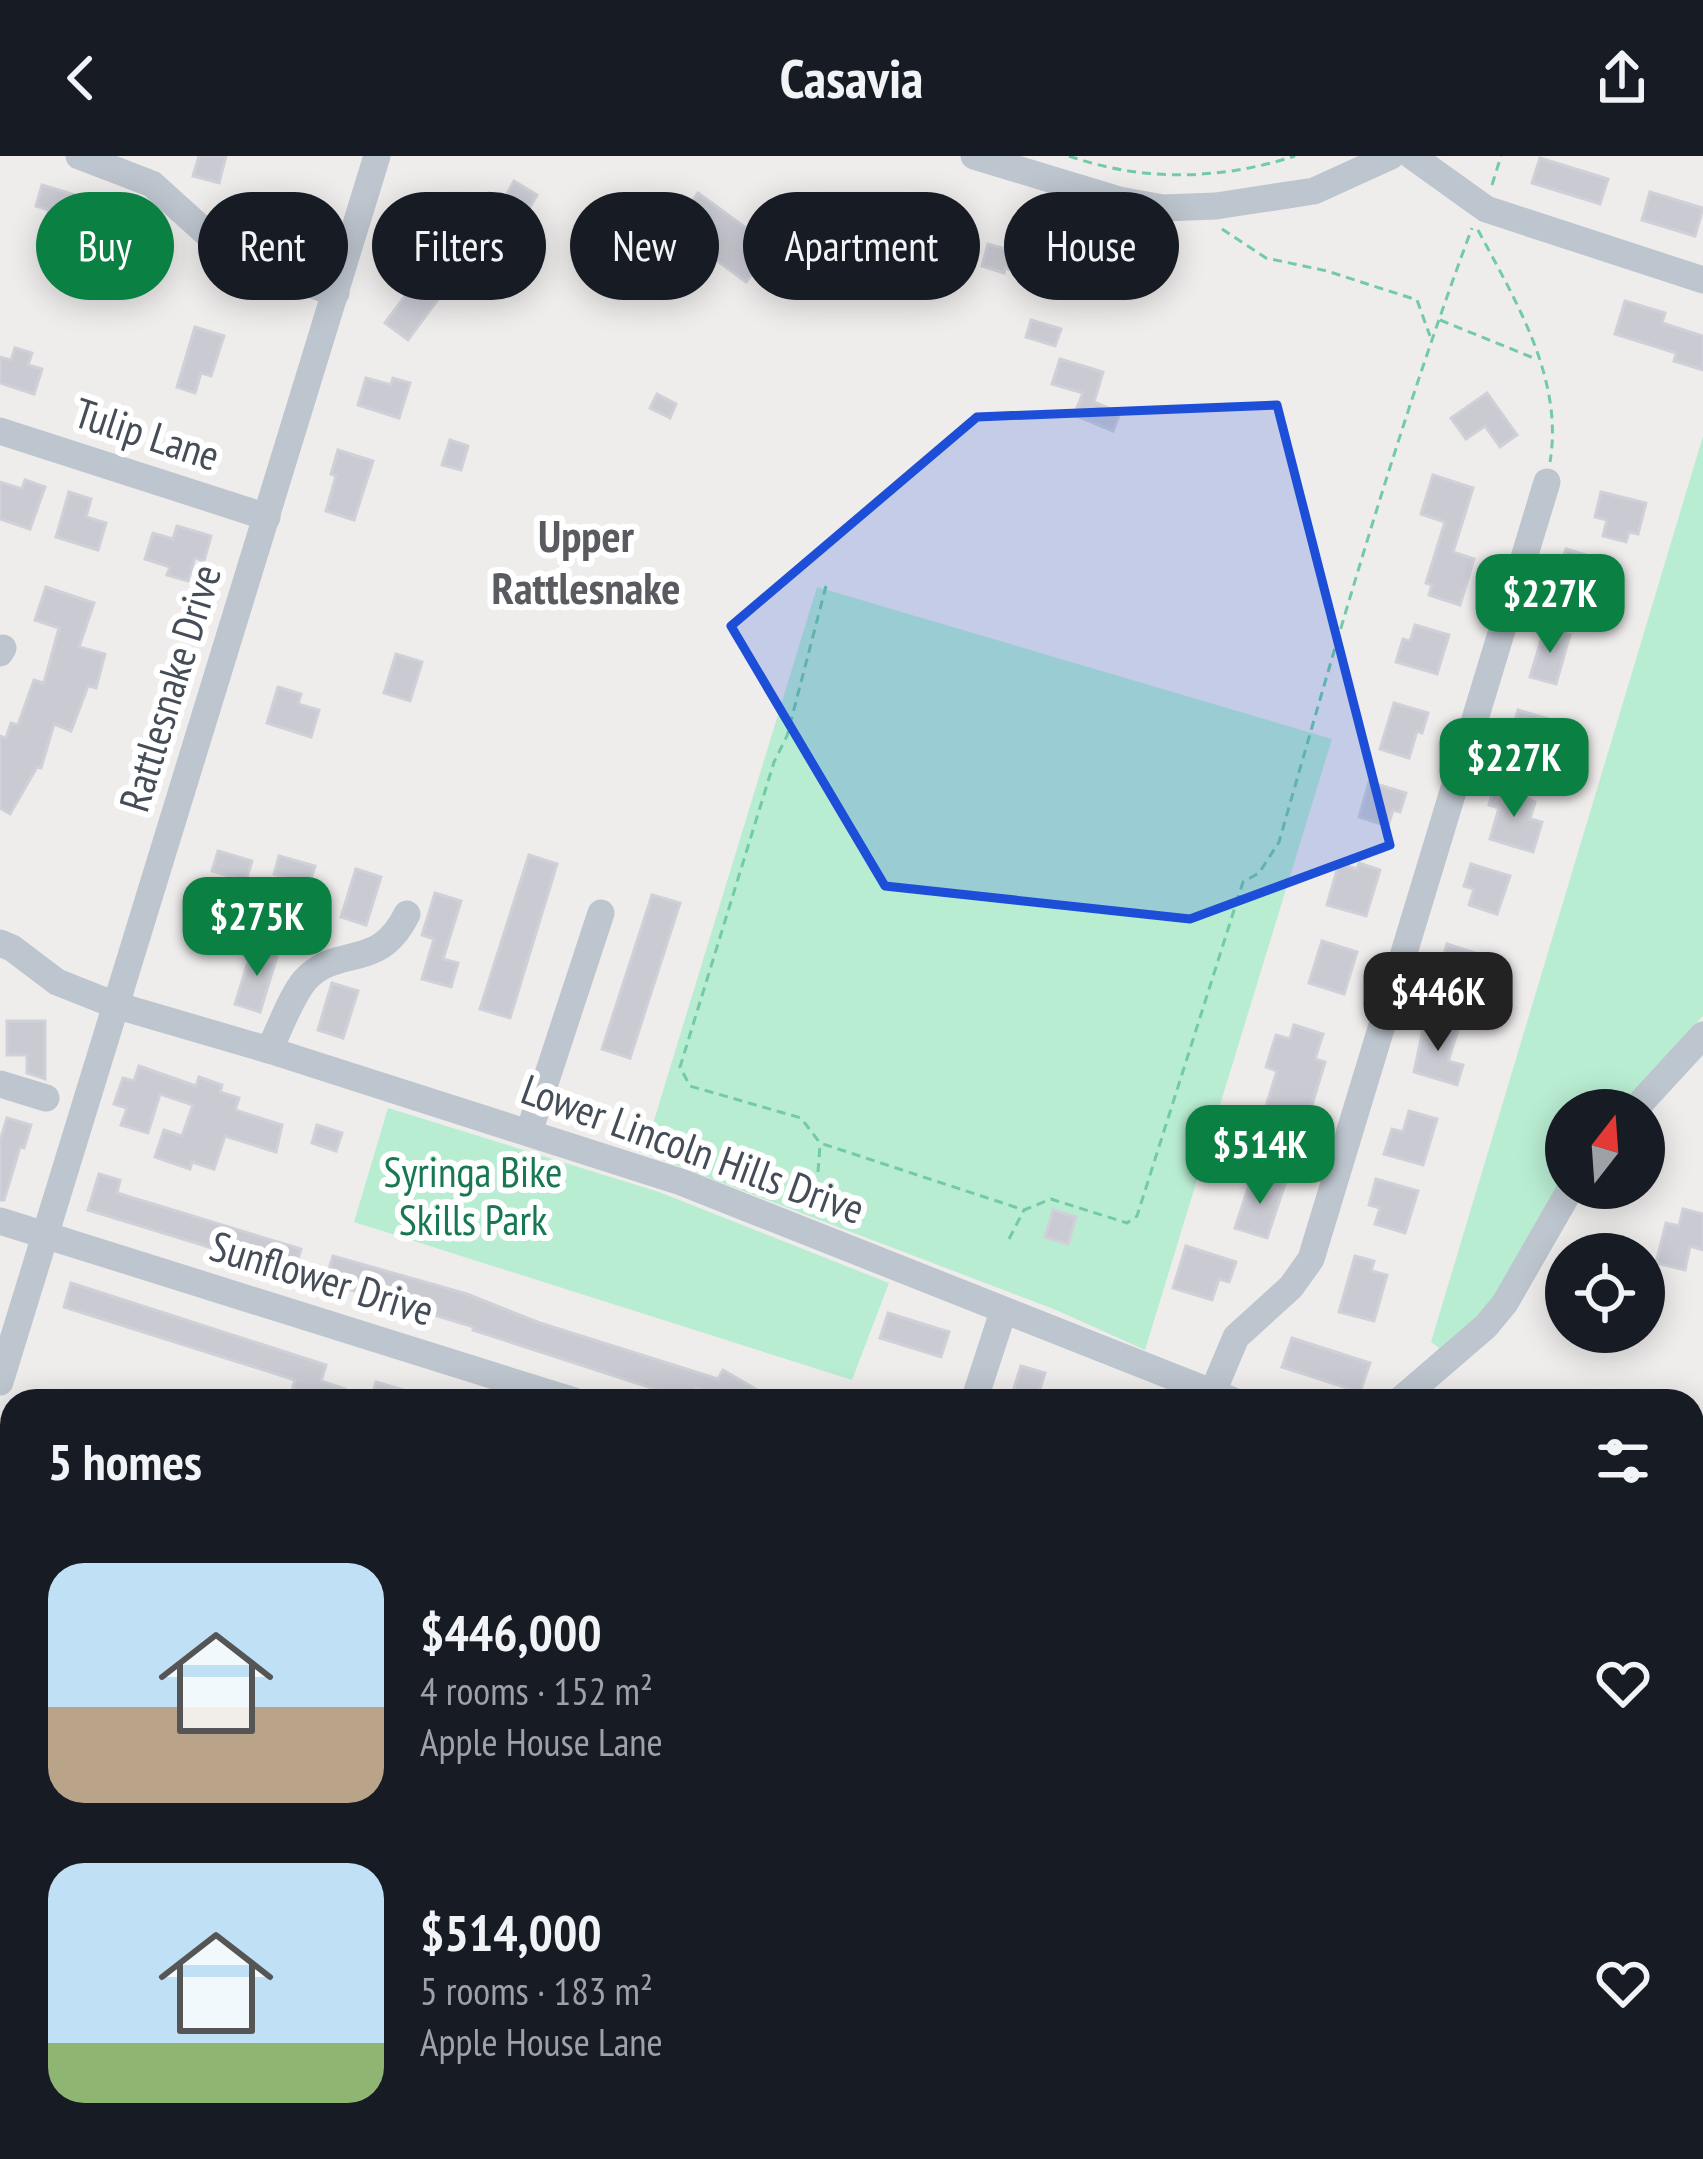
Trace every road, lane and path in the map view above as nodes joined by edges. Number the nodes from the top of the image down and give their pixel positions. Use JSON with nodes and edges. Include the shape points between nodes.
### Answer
{"nodes":[{"id":1,"x":377,"y":156,"type":"edge"},
{"id":2,"x":974,"y":156,"type":"edge"},
{"id":3,"x":1069,"y":156,"type":"edge"},
{"id":4,"x":1295,"y":156,"type":"edge"},
{"id":5,"x":1391,"y":156,"type":"edge"},
{"id":6,"x":1412,"y":156,"type":"edge"},
{"id":7,"x":1501,"y":156,"type":"edge"},
{"id":8,"x":88,"y":157,"type":"edge"},
{"id":9,"x":1491,"y":187,"type":"dead end"},
{"id":10,"x":1187,"y":207,"type":"junction"},
{"id":11,"x":198,"y":226,"type":"edge"},
{"id":12,"x":348,"y":253,"type":"edge"},
{"id":13,"x":1703,"y":280,"type":"edge"},
{"id":14,"x":334,"y":300,"type":"edge"},
{"id":15,"x":1438,"y":320,"type":"junction"},
{"id":16,"x":1431,"y":338,"type":"junction"},
{"id":17,"x":1539,"y":360,"type":"junction"},
{"id":18,"x":0,"y":431,"type":"edge"},
{"id":19,"x":1547,"y":482,"type":"joint"},
{"id":20,"x":268,"y":517,"type":"junction"},
{"id":21,"x":826,"y":586,"type":"dead end"},
{"id":22,"x":602,"y":913,"type":"dead end"},
{"id":23,"x":407,"y":914,"type":"dead end"},
{"id":24,"x":0,"y":944,"type":"edge"},
{"id":25,"x":115,"y":1005,"type":"junction"},
{"id":26,"x":1703,"y":1035,"type":"edge"},
{"id":27,"x":269,"y":1050,"type":"junction"},
{"id":28,"x":0,"y":1084,"type":"edge"},
{"id":29,"x":1653,"y":1089,"type":"edge"},
{"id":30,"x":46,"y":1098,"type":"dead end"},
{"id":31,"x":529,"y":1132,"type":"junction"},
{"id":32,"x":820,"y":1143,"type":"junction"},
{"id":33,"x":818,"y":1172,"type":"dead end"},
{"id":34,"x":1559,"y":1209,"type":"edge"},
{"id":35,"x":1024,"y":1210,"type":"junction"},
{"id":36,"x":0,"y":1221,"type":"edge"},
{"id":37,"x":45,"y":1235,"type":"junction"},
{"id":38,"x":1009,"y":1238,"type":"dead end"},
{"id":39,"x":1003,"y":1312,"type":"junction"},
{"id":40,"x":0,"y":1382,"type":"edge"},
{"id":41,"x":536,"y":1389,"type":"edge"},
{"id":42,"x":978,"y":1389,"type":"edge"},
{"id":43,"x":1196,"y":1389,"type":"edge"},
{"id":44,"x":1221,"y":1389,"type":"edge"},
{"id":45,"x":1413,"y":1389,"type":"edge"}],
"edges":[{"from":1,"to":12,"type":"street","name":"Rattlesnake Drive"},
{"from":2,"to":10,"type":"street","via":[[1119,200]]},
{"from":3,"to":4,"type":"path","via":[[1199,177]]},
{"from":5,"to":10,"type":"street","via":[[1314,190]]},
{"from":6,"to":13,"type":"street","via":[[1486,209]]},
{"from":7,"to":9,"type":"path"},
{"from":8,"to":11,"type":"street","via":[[152,184]]},
{"from":10,"to":16,"type":"path","via":[[1266,258],[1417,300]]},
{"from":14,"to":20,"type":"street","name":"Rattlesnake Drive"},
{"from":15,"to":16,"type":"path"},
{"from":15,"to":17,"type":"path"},
{"from":15,"to":17,"type":"path","via":[[1474,223]]},
{"from":16,"to":35,"type":"path","via":[[1279,842],[1243,882],[1137,1216],[1127,1223],[1051,1199]]},
{"from":17,"to":19,"type":"path","via":[[1552,409]]},
{"from":18,"to":20,"type":"street","name":"Tulip Lane"},
{"from":19,"to":44,"type":"street","via":[[1310,1259],[1236,1336]]},
{"from":20,"to":25,"type":"street","name":"Rattlesnake Drive"},
{"from":21,"to":32,"type":"path","via":[[787,736],[680,1067],[690,1086],[800,1118]]},
{"from":22,"to":31,"type":"street"},
{"from":23,"to":27,"type":"street","via":[[382,949],[338,960],[305,980]]},
{"from":24,"to":25,"type":"street","name":"Lower Lincoln Hills Drive","via":[[57,982]]},
{"from":25,"to":27,"type":"street","name":"Lower Lincoln Hills Drive"},
{"from":25,"to":37,"type":"street","name":"Rattlesnake Drive"},
{"from":26,"to":29,"type":"street"},
{"from":27,"to":31,"type":"street","name":"Lower Lincoln Hills Drive"},
{"from":28,"to":30,"type":"street"},
{"from":31,"to":39,"type":"street","name":"Lower Lincoln Hills Drive","via":[[681,1182]]},
{"from":32,"to":33,"type":"path"},
{"from":32,"to":35,"type":"path"},
{"from":34,"to":45,"type":"street","via":[[1486,1326]]},
{"from":35,"to":38,"type":"path"},
{"from":36,"to":37,"type":"street","name":"Sunflower Drive"},
{"from":37,"to":40,"type":"street","name":"Rattlesnake Drive"},
{"from":37,"to":41,"type":"street","name":"Sunflower Drive"},
{"from":39,"to":42,"type":"street"},
{"from":39,"to":43,"type":"street","name":"Lower Lincoln Hills Drive"}]}
